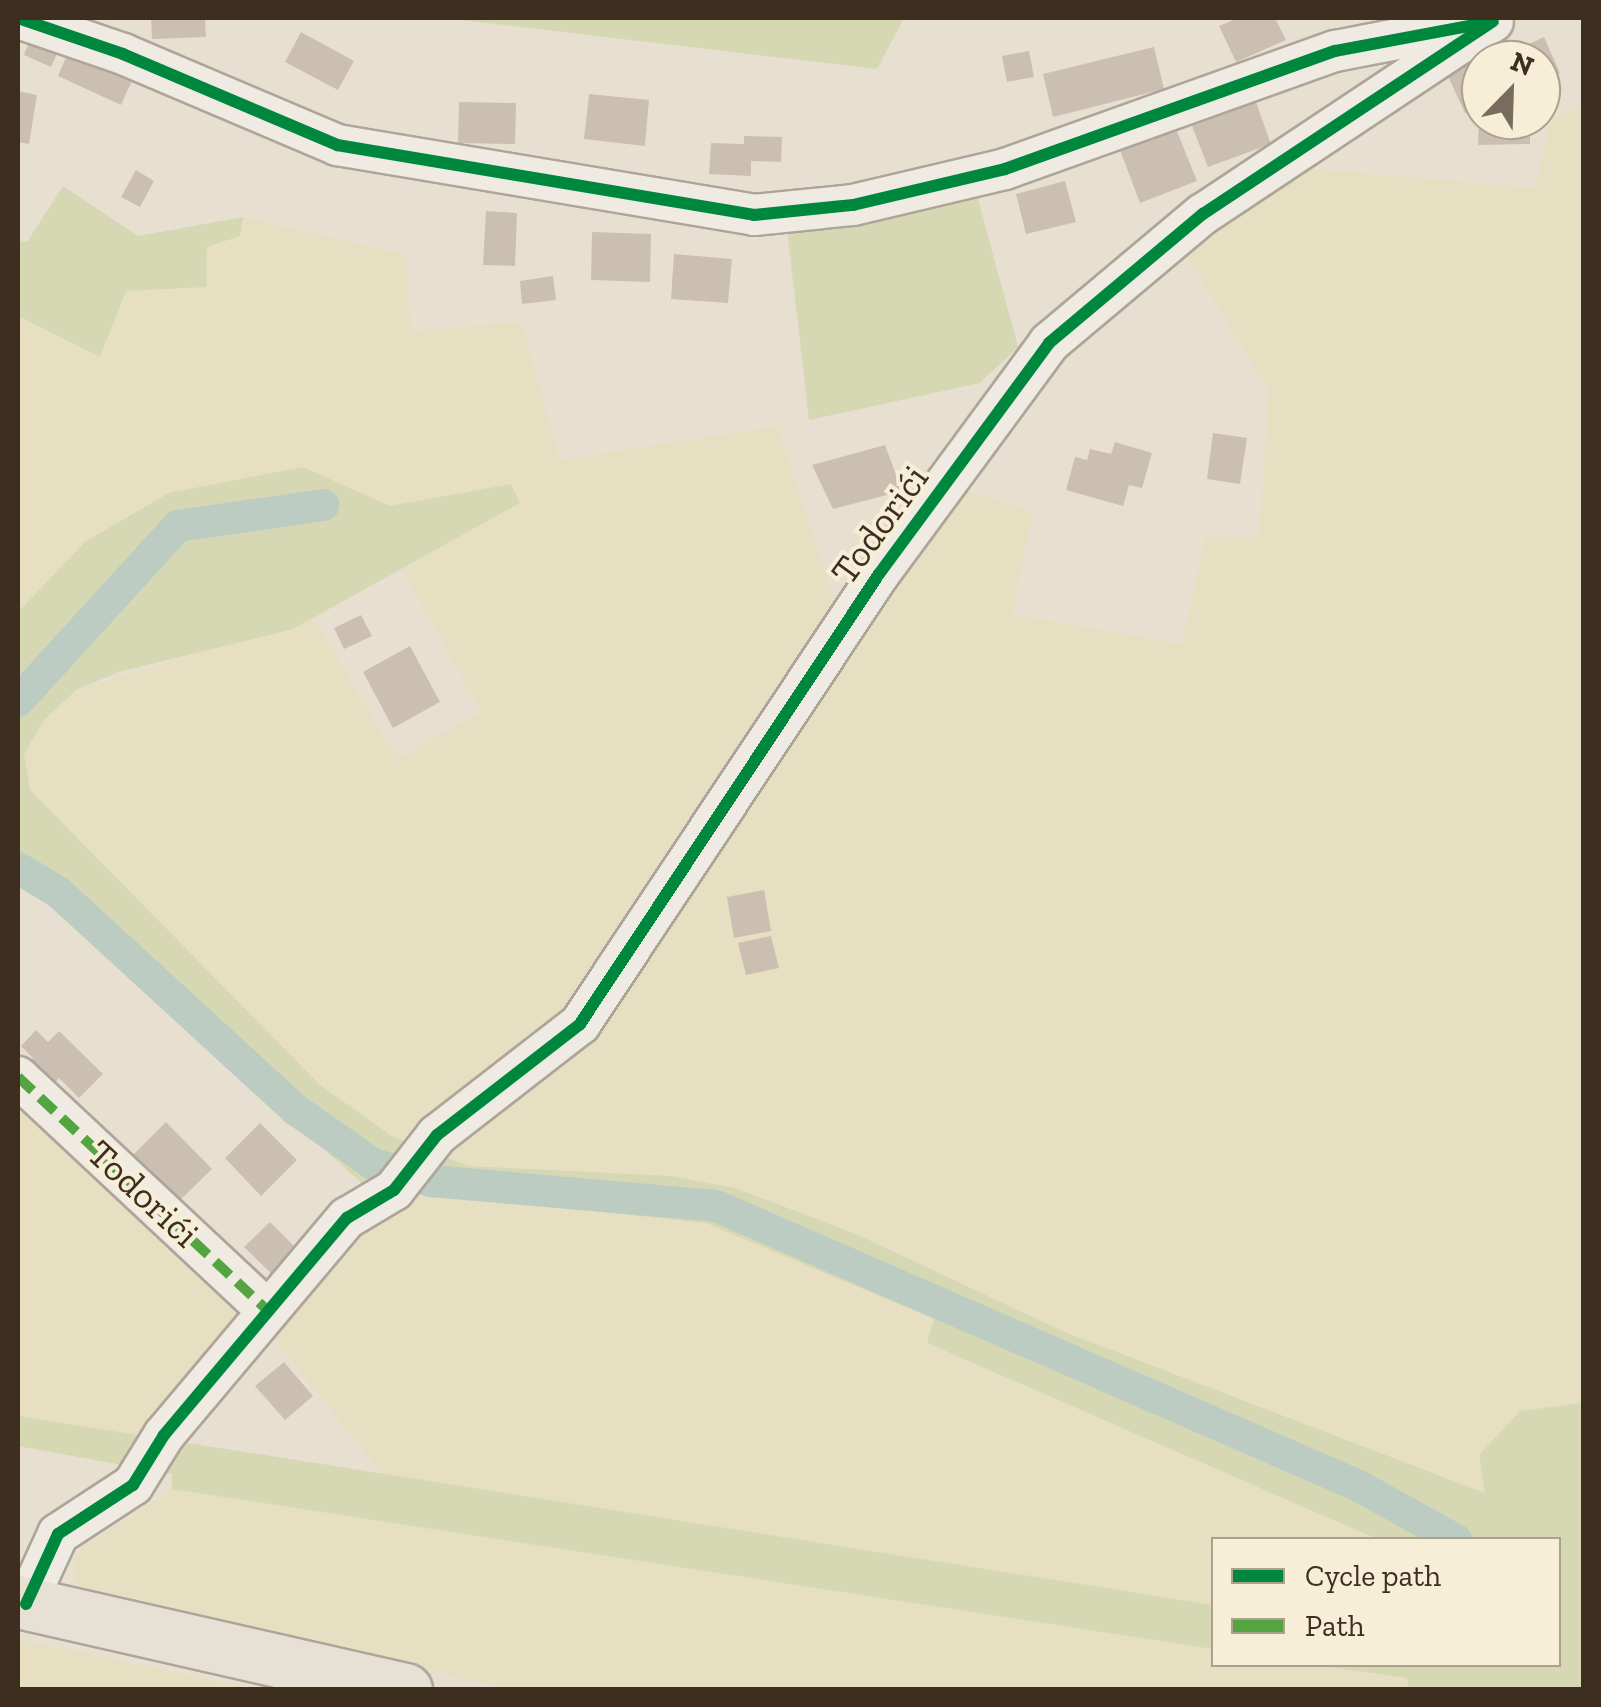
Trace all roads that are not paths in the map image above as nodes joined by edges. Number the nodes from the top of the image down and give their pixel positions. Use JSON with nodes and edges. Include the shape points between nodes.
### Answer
{"nodes":[{"id":1,"x":18,"y":18,"type":"edge"},
{"id":2,"x":1496,"y":19,"type":"edge"},
{"id":3,"x":18,"y":1077,"type":"edge"},
{"id":4,"x":268,"y":1311,"type":"junction"},
{"id":5,"x":22,"y":1603,"type":"edge"},
{"id":6,"x":406,"y":1690,"type":"edge"}],
"edges":[{"from":1,"to":2,"type":"street","name":"Todorići","via":[[124,54],[338,145],[754,216],[852,204],[1006,169],[1335,52]]},
{"from":2,"to":4,"type":"street","name":"Todorići","via":[[1203,214],[1049,343],[879,574],[580,1024],[437,1136],[405,1175],[347,1218]]},
{"from":3,"to":4,"type":"street","name":"Todorići"},
{"from":4,"to":5,"type":"street","name":"Todorići","via":[[164,1435],[133,1485],[58,1534]]},
{"from":5,"to":6,"type":"main road"}]}
